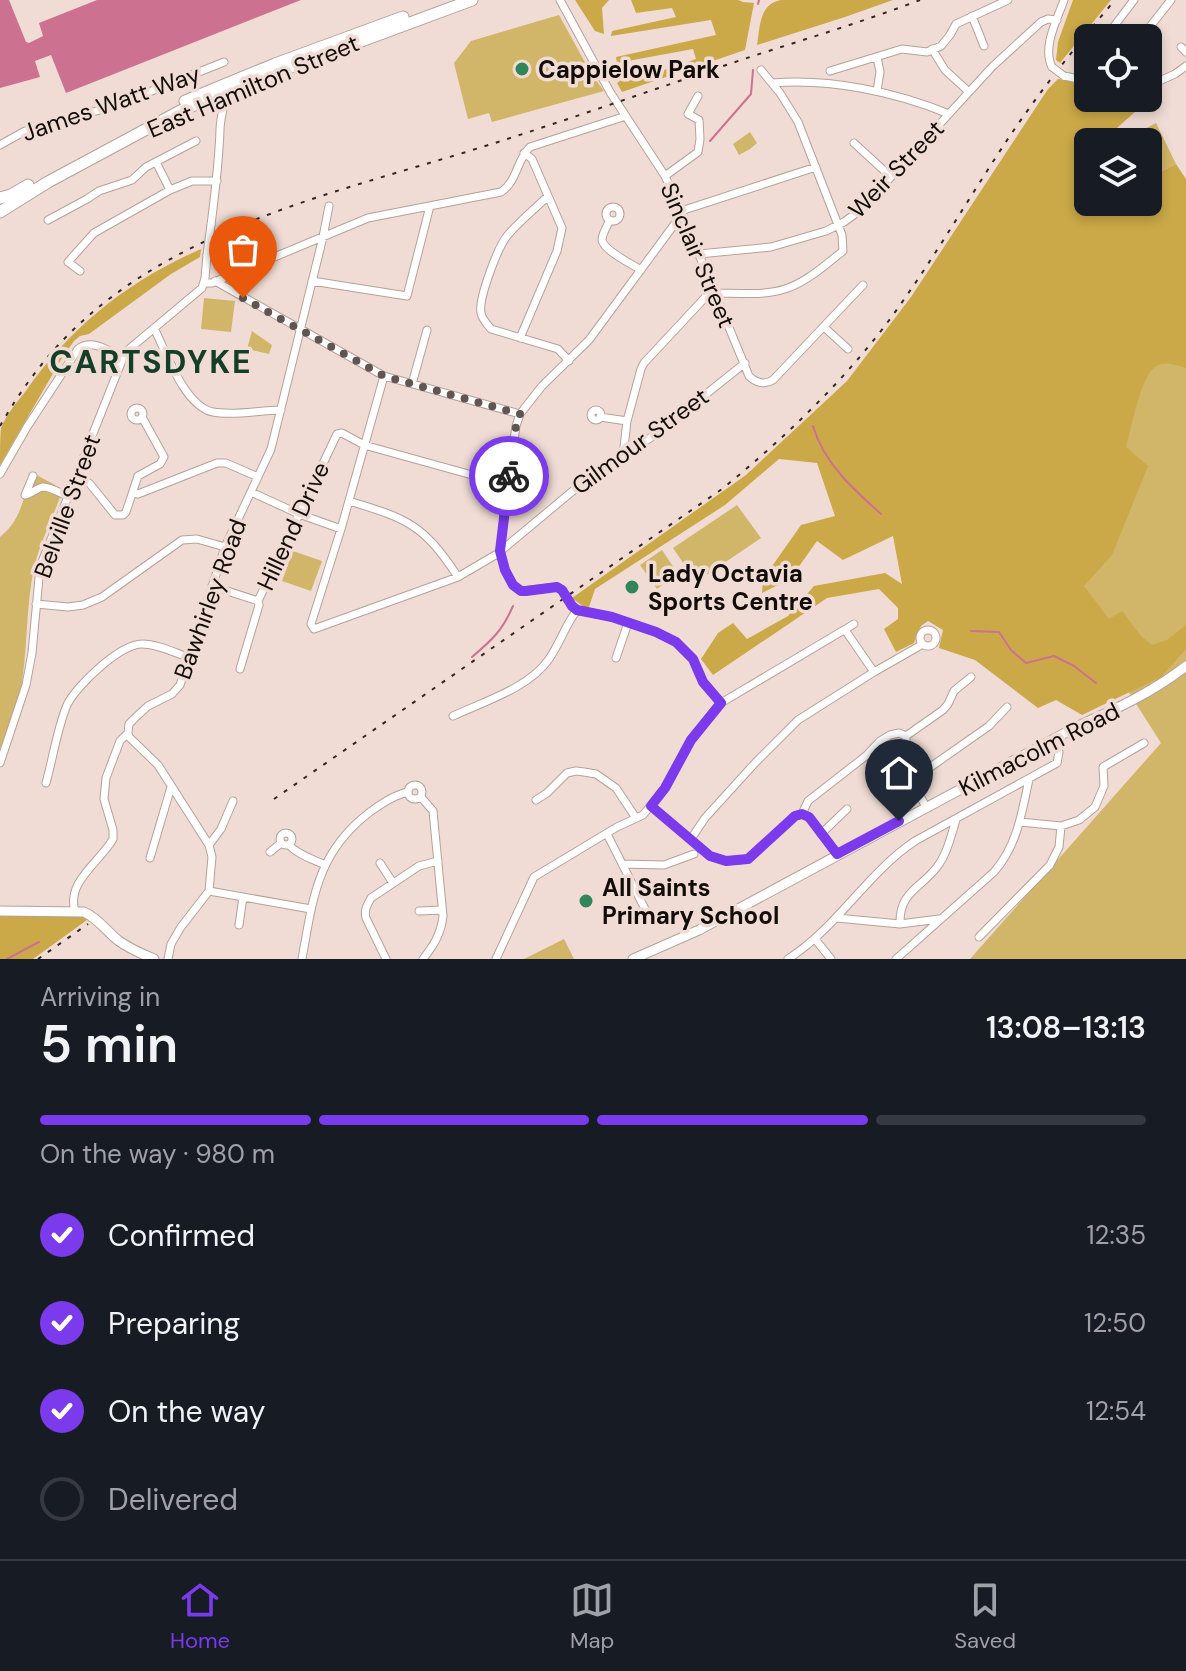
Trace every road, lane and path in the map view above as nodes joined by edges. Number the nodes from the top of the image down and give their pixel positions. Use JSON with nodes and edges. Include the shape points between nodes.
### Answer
{"nodes":[{"id":1,"x":449,"y":0,"type":"edge"},
{"id":2,"x":472,"y":0,"type":"edge"},
{"id":3,"x":560,"y":0,"type":"edge"},
{"id":4,"x":1008,"y":0,"type":"edge"},
{"id":5,"x":1064,"y":0,"type":"edge"},
{"id":6,"x":1134,"y":0,"type":"edge"},
{"id":7,"x":1171,"y":0,"type":"edge"},
{"id":8,"x":426,"y":12,"type":"junction"},
{"id":9,"x":972,"y":16,"type":"junction"},
{"id":10,"x":1057,"y":20,"type":"junction"},
{"id":11,"x":1116,"y":24,"type":"edge"},
{"id":12,"x":1152,"y":24,"type":"edge"},
{"id":13,"x":984,"y":46,"type":"dead end"},
{"id":14,"x":932,"y":49,"type":"junction"},
{"id":15,"x":877,"y":57,"type":"junction"},
{"id":16,"x":224,"y":62,"type":"dead end"},
{"id":17,"x":1186,"y":66,"type":"edge"},
{"id":18,"x":761,"y":70,"type":"dead end"},
{"id":19,"x":830,"y":71,"type":"dead end"},
{"id":20,"x":1074,"y":78,"type":"edge"},
{"id":21,"x":1162,"y":80,"type":"edge"},
{"id":22,"x":772,"y":83,"type":"junction"},
{"id":23,"x":224,"y":88,"type":"junction"},
{"id":24,"x":877,"y":91,"type":"junction"},
{"id":25,"x":969,"y":92,"type":"junction"},
{"id":26,"x":698,"y":96,"type":"dead end"},
{"id":27,"x":205,"y":100,"type":"junction"},
{"id":28,"x":949,"y":114,"type":"junction"},
{"id":29,"x":221,"y":116,"type":"junction"},
{"id":30,"x":626,"y":116,"type":"junction"},
{"id":31,"x":196,"y":141,"type":"dead end"},
{"id":32,"x":854,"y":143,"type":"dead end"},
{"id":33,"x":0,"y":145,"type":"edge"},
{"id":34,"x":524,"y":153,"type":"junction"},
{"id":35,"x":156,"y":162,"type":"junction"},
{"id":36,"x":816,"y":167,"type":"junction"},
{"id":37,"x":665,"y":176,"type":"junction"},
{"id":38,"x":891,"y":177,"type":"junction"},
{"id":39,"x":217,"y":181,"type":"junction"},
{"id":40,"x":170,"y":190,"type":"junction"},
{"id":41,"x":548,"y":196,"type":"junction"},
{"id":42,"x":0,"y":198,"type":"edge"},
{"id":43,"x":329,"y":206,"type":"dead end"},
{"id":44,"x":430,"y":206,"type":"junction"},
{"id":45,"x":0,"y":212,"type":"edge"},
{"id":46,"x":682,"y":212,"type":"junction"},
{"id":47,"x":48,"y":220,"type":"dead end"},
{"id":48,"x":610,"y":220,"type":"dead end"},
{"id":49,"x":837,"y":226,"type":"junction"},
{"id":50,"x":323,"y":237,"type":"junction"},
{"id":51,"x":699,"y":254,"type":"junction"},
{"id":52,"x":641,"y":270,"type":"junction"},
{"id":53,"x":80,"y":271,"type":"dead end"},
{"id":54,"x":215,"y":281,"type":"junction"},
{"id":55,"x":312,"y":281,"type":"junction"},
{"id":56,"x":204,"y":284,"type":"junction"},
{"id":57,"x":863,"y":285,"type":"dead end"},
{"id":58,"x":714,"y":291,"type":"junction"},
{"id":59,"x":824,"y":327,"type":"junction"},
{"id":60,"x":154,"y":328,"type":"junction"},
{"id":61,"x":300,"y":330,"type":"junction"},
{"id":62,"x":427,"y":330,"type":"dead end"},
{"id":63,"x":520,"y":338,"type":"junction"},
{"id":64,"x":848,"y":349,"type":"dead end"},
{"id":65,"x":123,"y":358,"type":"junction"},
{"id":66,"x":569,"y":361,"type":"junction"},
{"id":67,"x":745,"y":363,"type":"junction"},
{"id":68,"x":384,"y":376,"type":"junction"},
{"id":69,"x":412,"y":384,"type":"junction"},
{"id":70,"x":281,"y":410,"type":"junction"},
{"id":71,"x":520,"y":414,"type":"junction"},
{"id":72,"x":142,"y":417,"type":"dead end"},
{"id":73,"x":600,"y":417,"type":"dead end"},
{"id":74,"x":627,"y":421,"type":"junction"},
{"id":75,"x":364,"y":445,"type":"junction"},
{"id":76,"x":623,"y":456,"type":"junction"},
{"id":77,"x":0,"y":474,"type":"edge"},
{"id":78,"x":77,"y":475,"type":"junction"},
{"id":79,"x":33,"y":476,"type":"dead end"},
{"id":80,"x":258,"y":477,"type":"junction"},
{"id":81,"x":508,"y":485,"type":"junction"},
{"id":82,"x":251,"y":492,"type":"junction"},
{"id":83,"x":133,"y":493,"type":"junction"},
{"id":84,"x":69,"y":497,"type":"junction"},
{"id":85,"x":349,"y":501,"type":"junction"},
{"id":86,"x":299,"y":514,"type":"junction"},
{"id":87,"x":341,"y":529,"type":"junction"},
{"id":88,"x":225,"y":547,"type":"junction"},
{"id":89,"x":500,"y":551,"type":"junction"},
{"id":90,"x":458,"y":577,"type":"junction"},
{"id":91,"x":212,"y":586,"type":"junction"},
{"id":92,"x":258,"y":601,"type":"junction"},
{"id":93,"x":36,"y":604,"type":"junction"},
{"id":94,"x":577,"y":610,"type":"junction"},
{"id":95,"x":628,"y":623,"type":"junction"},
{"id":96,"x":854,"y":624,"type":"dead end"},
{"id":97,"x":845,"y":630,"type":"junction"},
{"id":98,"x":923,"y":644,"type":"dead end"},
{"id":99,"x":190,"y":658,"type":"junction"},
{"id":100,"x":616,"y":658,"type":"dead end"},
{"id":101,"x":1186,"y":666,"type":"edge"},
{"id":102,"x":240,"y":669,"type":"dead end"},
{"id":103,"x":874,"y":672,"type":"junction"},
{"id":104,"x":971,"y":677,"type":"dead end"},
{"id":105,"x":721,"y":703,"type":"junction"},
{"id":106,"x":1007,"y":707,"type":"dead end"},
{"id":107,"x":453,"y":716,"type":"dead end"},
{"id":108,"x":128,"y":733,"type":"junction"},
{"id":109,"x":906,"y":736,"type":"junction"},
{"id":110,"x":1050,"y":741,"type":"junction"},
{"id":111,"x":1144,"y":743,"type":"dead end"},
{"id":112,"x":0,"y":763,"type":"edge"},
{"id":113,"x":1029,"y":779,"type":"junction"},
{"id":114,"x":912,"y":780,"type":"junction"},
{"id":115,"x":46,"y":783,"type":"dead end"},
{"id":116,"x":171,"y":787,"type":"junction"},
{"id":117,"x":536,"y":800,"type":"dead end"},
{"id":118,"x":233,"y":801,"type":"dead end"},
{"id":119,"x":651,"y":806,"type":"junction"},
{"id":120,"x":926,"y":807,"type":"junction"},
{"id":121,"x":847,"y":809,"type":"dead end"},
{"id":122,"x":802,"y":814,"type":"junction"},
{"id":123,"x":636,"y":818,"type":"junction"},
{"id":124,"x":956,"y":820,"type":"junction"},
{"id":125,"x":1020,"y":822,"type":"junction"},
{"id":126,"x":1061,"y":826,"type":"junction"},
{"id":127,"x":607,"y":834,"type":"junction"},
{"id":128,"x":821,"y":834,"type":"junction"},
{"id":129,"x":691,"y":839,"type":"junction"},
{"id":130,"x":209,"y":845,"type":"junction"},
{"id":131,"x":270,"y":852,"type":"dead end"},
{"id":132,"x":694,"y":854,"type":"dead end"},
{"id":133,"x":837,"y":854,"type":"junction"},
{"id":134,"x":150,"y":858,"type":"dead end"},
{"id":135,"x":438,"y":861,"type":"junction"},
{"id":136,"x":380,"y":863,"type":"dead end"},
{"id":137,"x":622,"y":864,"type":"junction"},
{"id":138,"x":325,"y":865,"type":"junction"},
{"id":139,"x":393,"y":883,"type":"junction"},
{"id":140,"x":209,"y":891,"type":"junction"},
{"id":141,"x":243,"y":897,"type":"junction"},
{"id":142,"x":311,"y":909,"type":"junction"},
{"id":143,"x":442,"y":910,"type":"junction"},
{"id":144,"x":0,"y":911,"type":"edge"},
{"id":145,"x":75,"y":911,"type":"junction"},
{"id":146,"x":419,"y":911,"type":"dead end"},
{"id":147,"x":647,"y":913,"type":"dead end"},
{"id":148,"x":837,"y":918,"type":"junction"},
{"id":149,"x":941,"y":919,"type":"junction"},
{"id":150,"x":900,"y":924,"type":"junction"},
{"id":151,"x":239,"y":925,"type":"dead end"},
{"id":152,"x":979,"y":937,"type":"dead end"},
{"id":153,"x":815,"y":939,"type":"junction"},
{"id":154,"x":154,"y":959,"type":"edge"},
{"id":155,"x":168,"y":959,"type":"edge"},
{"id":156,"x":302,"y":959,"type":"edge"},
{"id":157,"x":386,"y":959,"type":"edge"},
{"id":158,"x":423,"y":959,"type":"edge"},
{"id":159,"x":496,"y":959,"type":"edge"},
{"id":160,"x":633,"y":959,"type":"edge"},
{"id":161,"x":788,"y":959,"type":"edge"},
{"id":162,"x":831,"y":959,"type":"edge"},
{"id":163,"x":896,"y":959,"type":"edge"}],
"edges":[{"from":1,"to":8,"type":"highway","name":"East Hamilton Street"},
{"from":2,"to":8,"type":"highway","name":"East Hamilton Street"},
{"from":3,"to":30,"type":"street","name":"Sinclair Street"},
{"from":4,"to":9,"type":"street"},
{"from":5,"to":10,"type":"street"},
{"from":6,"to":11,"type":"street"},
{"from":7,"to":12,"type":"street"},
{"from":8,"to":23,"type":"highway","name":"East Hamilton Street"},
{"from":9,"to":13,"type":"street"},
{"from":9,"to":14,"type":"street","via":[[956,24],[941,46]]},
{"from":10,"to":20,"type":"street","bridge":true,"via":[[1049,63]]},
{"from":10,"to":25,"type":"street","name":"Weir Street","via":[[1041,22]]},
{"from":14,"to":15,"type":"street","via":[[902,49]]},
{"from":14,"to":25,"type":"street"},
{"from":15,"to":19,"type":"street","via":[[839,64]]},
{"from":15,"to":24,"type":"street"},
{"from":16,"to":33,"type":"street","name":"James Watt Way","via":[[114,106],[25,131]]},
{"from":17,"to":21,"type":"street"},
{"from":18,"to":22,"type":"street"},
{"from":22,"to":24,"type":"street"},
{"from":22,"to":36,"type":"street","via":[[798,122]]},
{"from":23,"to":27,"type":"highway","name":"East Hamilton Street"},
{"from":23,"to":29,"type":"street"},
{"from":23,"to":42,"type":"highway","name":"East Hamilton Street","via":[[171,108]]},
{"from":24,"to":28,"type":"street"},
{"from":25,"to":28,"type":"street","name":"Weir Street"},
{"from":26,"to":37,"type":"street","via":[[688,114],[699,120],[698,152]]},
{"from":27,"to":29,"type":"street","via":[[215,104]]},
{"from":27,"to":45,"type":"highway","name":"East Hamilton Street"},
{"from":28,"to":38,"type":"street","name":"Weir Street"},
{"from":29,"to":39,"type":"street"},
{"from":30,"to":34,"type":"street"},
{"from":30,"to":37,"type":"street","name":"Sinclair Street"},
{"from":31,"to":35,"type":"street"},
{"from":32,"to":38,"type":"street"},
{"from":34,"to":41,"type":"street","via":[[532,159]]},
{"from":34,"to":44,"type":"street","via":[[505,190]]},
{"from":35,"to":40,"type":"street"},
{"from":35,"to":47,"type":"street","via":[[132,180],[99,191]]},
{"from":36,"to":46,"type":"street"},
{"from":36,"to":49,"type":"street"},
{"from":37,"to":46,"type":"street","name":"Sinclair Street"},
{"from":38,"to":49,"type":"street","name":"Weir Street"},
{"from":39,"to":40,"type":"street","via":[[192,181]]},
{"from":39,"to":56,"type":"street","bridge":true},
{"from":40,"to":53,"type":"street","via":[[94,233],[68,262]]},
{"from":41,"to":63,"type":"street","via":[[562,228]]},
{"from":41,"to":63,"type":"street","via":[[502,242],[481,299],[480,311],[491,329]]},
{"from":43,"to":50,"type":"street","name":"Bawhirley Road"},
{"from":44,"to":50,"type":"street","via":[[374,216]]},
{"from":44,"to":55,"type":"street","via":[[407,296]]},
{"from":46,"to":51,"type":"street","name":"Sinclair Street"},
{"from":46,"to":52,"type":"street"},
{"from":48,"to":52,"type":"street","via":[[603,242]]},
{"from":49,"to":51,"type":"street","name":"Weir Street","via":[[771,247]]},
{"from":49,"to":58,"type":"street","via":[[843,251],[818,272],[785,289],[757,294]]},
{"from":50,"to":54,"type":"street"},
{"from":50,"to":55,"type":"street","name":"Bawhirley Road"},
{"from":51,"to":58,"type":"street","name":"Sinclair Street"},
{"from":52,"to":66,"type":"street"},
{"from":54,"to":56,"type":"street"},
{"from":54,"to":61,"type":"street"},
{"from":55,"to":61,"type":"street","name":"Bawhirley Road"},
{"from":56,"to":60,"type":"street","name":"Belville Street"},
{"from":57,"to":59,"type":"street"},
{"from":58,"to":67,"type":"street","name":"Sinclair Street"},
{"from":58,"to":74,"type":"street","via":[[644,363]]},
{"from":59,"to":64,"type":"street"},
{"from":59,"to":67,"type":"street","via":[[768,383],[752,380]]},
{"from":60,"to":65,"type":"street","name":"Belville Street"},
{"from":60,"to":70,"type":"street","via":[[188,397],[202,409]]},
{"from":61,"to":68,"type":"street"},
{"from":61,"to":70,"type":"street","name":"Bawhirley Road"},
{"from":62,"to":69,"type":"street"},
{"from":63,"to":66,"type":"street","via":[[558,349]]},
{"from":65,"to":77,"type":"street","via":[[91,344],[78,349]]},
{"from":65,"to":78,"type":"street","name":"Belville Street"},
{"from":66,"to":71,"type":"street"},
{"from":67,"to":76,"type":"street","name":"Gilmour Street"},
{"from":68,"to":69,"type":"street"},
{"from":68,"to":75,"type":"street"},
{"from":69,"to":71,"type":"street"},
{"from":70,"to":80,"type":"street","name":"Bawhirley Road"},
{"from":71,"to":81,"type":"street"},
{"from":72,"to":83,"type":"street","via":[[164,457],[138,476]]},
{"from":73,"to":74,"type":"street"},
{"from":74,"to":76,"type":"street"},
{"from":75,"to":81,"type":"street"},
{"from":75,"to":85,"type":"street"},
{"from":75,"to":86,"type":"street","name":"Hillend Drive","via":[[342,433],[335,437]]},
{"from":76,"to":89,"type":"street","name":"Gilmour Street","via":[[587,478]]},
{"from":78,"to":83,"type":"street","via":[[119,516]]},
{"from":78,"to":84,"type":"street","name":"Belville Street"},
{"from":79,"to":84,"type":"street","via":[[25,495],[45,487]]},
{"from":80,"to":82,"type":"street","name":"Bawhirley Road"},
{"from":80,"to":83,"type":"street","via":[[217,463]]},
{"from":81,"to":89,"type":"street"},
{"from":82,"to":86,"type":"street"},
{"from":82,"to":88,"type":"street","name":"Bawhirley Road"},
{"from":84,"to":93,"type":"street","name":"Belville Street","via":[[40,567]]},
{"from":85,"to":87,"type":"street"},
{"from":85,"to":90,"type":"street","via":[[389,513],[419,530]]},
{"from":86,"to":87,"type":"street"},
{"from":86,"to":92,"type":"street","name":"Hillend Drive"},
{"from":87,"to":90,"type":"street","name":"Gilmour Street","via":[[311,624],[314,629]]},
{"from":88,"to":91,"type":"street","name":"Bawhirley Road"},
{"from":88,"to":93,"type":"street","via":[[182,540],[102,597],[68,607]]},
{"from":89,"to":90,"type":"street","name":"Gilmour Street"},
{"from":89,"to":94,"type":"street","via":[[513,585],[521,591],[557,587]]},
{"from":91,"to":92,"type":"street","name":"Hillend Drive"},
{"from":91,"to":99,"type":"street","name":"Bawhirley Road"},
{"from":92,"to":102,"type":"street","via":[[248,657]]},
{"from":93,"to":112,"type":"street","name":"Belville Street","via":[[26,685]]},
{"from":94,"to":95,"type":"street"},
{"from":94,"to":107,"type":"street","via":[[547,662],[531,677]]},
{"from":95,"to":100,"type":"street"},
{"from":95,"to":105,"type":"street","via":[[676,642]]},
{"from":96,"to":97,"type":"street"},
{"from":97,"to":103,"type":"street"},
{"from":97,"to":105,"type":"street"},
{"from":98,"to":103,"type":"street"},
{"from":99,"to":108,"type":"street","name":"Bawhirley Road","via":[[180,685],[136,717]]},
{"from":99,"to":115,"type":"street","via":[[142,644],[118,653],[98,669],[69,701]]},
{"from":101,"to":110,"type":"main road","name":"Kilmacolm Road","via":[[1137,698]]},
{"from":103,"to":129,"type":"street","via":[[798,720]]},
{"from":104,"to":109,"type":"street","via":[[943,710]]},
{"from":105,"to":119,"type":"street","via":[[691,740]]},
{"from":106,"to":114,"type":"street","via":[[989,726]]},
{"from":108,"to":116,"type":"street"},
{"from":108,"to":145,"type":"street","name":"Bawhirley Road","via":[[106,778],[104,799],[113,839],[76,886]]},
{"from":109,"to":114,"type":"street","via":[[906,766]]},
{"from":109,"to":122,"type":"street","via":[[899,733],[880,741],[808,801]]},
{"from":110,"to":113,"type":"street","via":[[1059,752],[1057,763]]},
{"from":110,"to":120,"type":"main road","name":"Kilmacolm Road"},
{"from":111,"to":126,"type":"street","via":[[1103,767],[1104,786],[1095,807]]},
{"from":113,"to":124,"type":"street"},
{"from":113,"to":125,"type":"street"},
{"from":114,"to":120,"type":"street"},
{"from":116,"to":130,"type":"street"},
{"from":116,"to":134,"type":"street"},
{"from":117,"to":123,"type":"street","via":[[567,773],[596,774],[616,788]]},
{"from":118,"to":130,"type":"street"},
{"from":119,"to":123,"type":"street"},
{"from":119,"to":129,"type":"street"},
{"from":120,"to":133,"type":"main road","name":"Kilmacolm Road"},
{"from":121,"to":128,"type":"street"},
{"from":122,"to":128,"type":"street"},
{"from":122,"to":129,"type":"street","via":[[748,859],[718,859]]},
{"from":123,"to":127,"type":"street"},
{"from":124,"to":148,"type":"street","via":[[896,854]]},
{"from":124,"to":150,"type":"street","via":[[937,868],[907,896]]},
{"from":125,"to":126,"type":"street"},
{"from":125,"to":149,"type":"street","via":[[1006,859]]},
{"from":126,"to":152,"type":"street","via":[[1050,865]]},
{"from":127,"to":137,"type":"street"},
{"from":127,"to":159,"type":"street","via":[[534,877]]},
{"from":128,"to":133,"type":"street"},
{"from":130,"to":140,"type":"street"},
{"from":131,"to":138,"type":"street","via":[[285,844]]},
{"from":132,"to":137,"type":"street","via":[[664,865]]},
{"from":133,"to":160,"type":"main road","name":"Kilmacolm Road","via":[[699,930]]},
{"from":135,"to":138,"type":"street","via":[[433,811],[408,792],[380,804],[349,829]]},
{"from":135,"to":139,"type":"street"},
{"from":135,"to":143,"type":"street"},
{"from":136,"to":139,"type":"street"},
{"from":137,"to":147,"type":"street"},
{"from":138,"to":142,"type":"street"},
{"from":139,"to":157,"type":"street","via":[[371,898],[365,911]]},
{"from":140,"to":141,"type":"street"},
{"from":140,"to":155,"type":"street","via":[[181,927]]},
{"from":141,"to":142,"type":"street"},
{"from":141,"to":151,"type":"street"},
{"from":142,"to":156,"type":"street"},
{"from":143,"to":146,"type":"street"},
{"from":143,"to":158,"type":"street","via":[[441,930]]},
{"from":144,"to":145,"type":"main road"},
{"from":145,"to":154,"type":"main road","via":[[90,915],[131,950]]},
{"from":148,"to":150,"type":"street"},
{"from":148,"to":153,"type":"street"},
{"from":149,"to":150,"type":"street"},
{"from":149,"to":163,"type":"street"},
{"from":153,"to":161,"type":"street"},
{"from":153,"to":162,"type":"street"}]}
